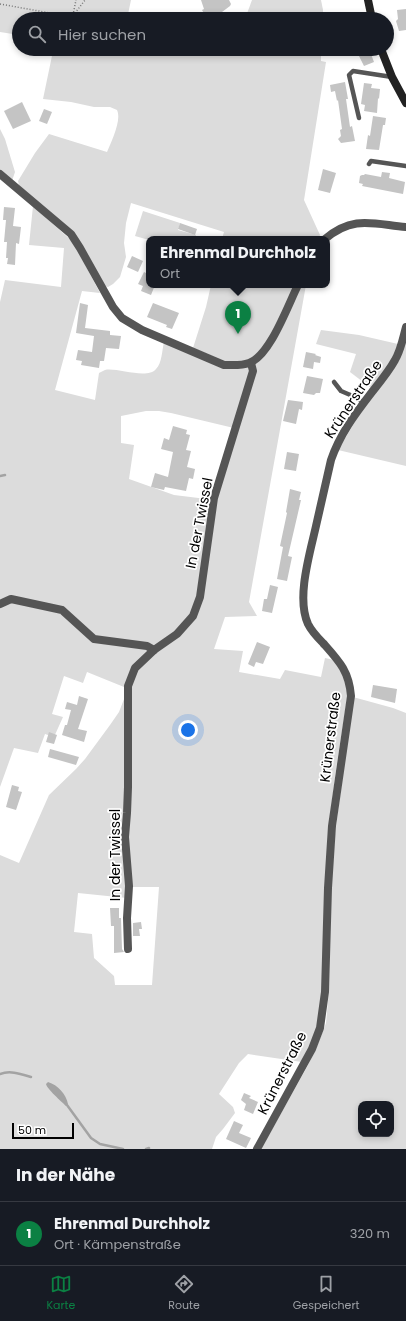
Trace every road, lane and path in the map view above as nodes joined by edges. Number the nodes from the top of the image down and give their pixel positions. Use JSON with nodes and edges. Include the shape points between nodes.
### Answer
{"nodes":[{"id":1,"x":76,"y":0,"type":"edge"},
{"id":2,"x":85,"y":0,"type":"edge"},
{"id":3,"x":368,"y":0,"type":"edge"},
{"id":4,"x":0,"y":4,"type":"edge"},
{"id":5,"x":44,"y":12,"type":"edge"},
{"id":6,"x":73,"y":12,"type":"edge"},
{"id":7,"x":76,"y":12,"type":"edge"},
{"id":8,"x":371,"y":12,"type":"edge"},
{"id":9,"x":384,"y":56,"type":"edge"},
{"id":10,"x":392,"y":77,"type":"junction"},
{"id":11,"x":406,"y":104,"type":"edge"},
{"id":12,"x":359,"y":118,"type":"dead end"},
{"id":13,"x":368,"y":164,"type":"dead end"},
{"id":14,"x":406,"y":166,"type":"edge"},
{"id":15,"x":0,"y":174,"type":"edge"},
{"id":16,"x":406,"y":227,"type":"edge"},
{"id":17,"x":329,"y":236,"type":"edge"},
{"id":18,"x":297,"y":288,"type":"edge"},
{"id":19,"x":406,"y":327,"type":"edge"},
{"id":20,"x":251,"y":363,"type":"junction"},
{"id":21,"x":334,"y":382,"type":"dead end"},
{"id":22,"x":364,"y":403,"type":"junction"},
{"id":23,"x":0,"y":604,"type":"edge"},
{"id":24,"x":154,"y":650,"type":"junction"},
{"id":25,"x":128,"y":949,"type":"dead end"},
{"id":26,"x":257,"y":1149,"type":"edge"}],
"edges":[{"from":1,"to":6,"type":"path"},
{"from":2,"to":7,"type":"path"},
{"from":3,"to":8,"type":"main road"},
{"from":4,"to":5,"type":"path"},
{"from":9,"to":10,"type":"main road"},
{"from":10,"to":11,"type":"main road"},
{"from":10,"to":12,"type":"lane","via":[[353,71],[349,75]]},
{"from":13,"to":14,"type":"lane","via":[[371,161]]},
{"from":15,"to":20,"type":"street","via":[[71,234],[122,318],[142,330],[224,365]]},
{"from":16,"to":17,"type":"street","via":[[363,222],[342,227]]},
{"from":18,"to":20,"type":"street","via":[[265,351]]},
{"from":19,"to":22,"type":"street","name":"Krünerstraße","via":[[396,359]]},
{"from":20,"to":24,"type":"street","name":"In der Twissel","via":[[253,371],[214,498],[200,597],[192,616],[177,634]]},
{"from":21,"to":22,"type":"lane","via":[[341,391],[355,396]]},
{"from":22,"to":26,"type":"street","name":"Krünerstraße","via":[[335,447],[307,567],[304,594],[309,625],[342,667],[349,680],[351,696],[332,826],[324,999],[320,1028],[312,1049]]},
{"from":23,"to":24,"type":"street","via":[[11,599],[62,610],[94,639],[147,646]]},
{"from":24,"to":25,"type":"street","name":"In der Twissel","via":[[135,668],[128,686],[125,836],[129,886]]}]}
